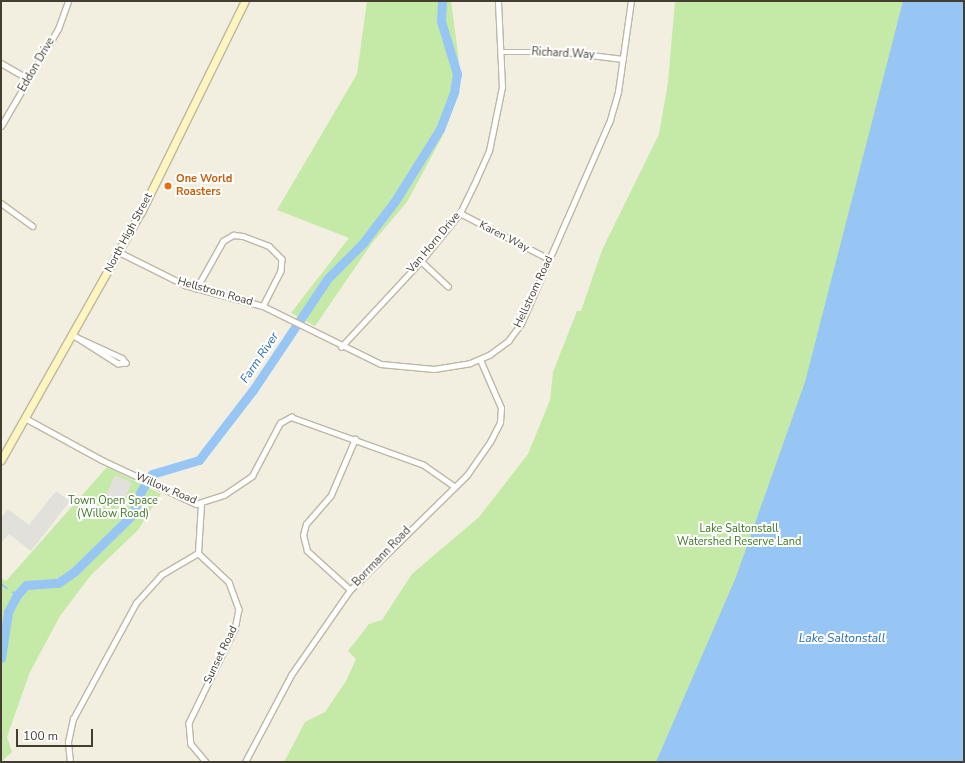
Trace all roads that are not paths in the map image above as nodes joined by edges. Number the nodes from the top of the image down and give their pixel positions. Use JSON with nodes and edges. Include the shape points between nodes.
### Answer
{"nodes":[{"id":1,"x":68,"y":1,"type":"edge"},
{"id":2,"x":245,"y":1,"type":"edge"},
{"id":3,"x":498,"y":1,"type":"edge"},
{"id":4,"x":631,"y":1,"type":"edge"},
{"id":5,"x":503,"y":52,"type":"junction"},
{"id":6,"x":623,"y":59,"type":"junction"},
{"id":7,"x":1,"y":63,"type":"edge"},
{"id":8,"x":29,"y":79,"type":"junction"},
{"id":9,"x":1,"y":126,"type":"edge"},
{"id":10,"x":1,"y":203,"type":"edge"},
{"id":11,"x":460,"y":213,"type":"junction"},
{"id":12,"x":33,"y":226,"type":"dead end"},
{"id":13,"x":119,"y":252,"type":"junction"},
{"id":14,"x":549,"y":260,"type":"junction"},
{"id":15,"x":421,"y":261,"type":"junction"},
{"id":16,"x":448,"y":286,"type":"dead end"},
{"id":17,"x":196,"y":289,"type":"junction"},
{"id":18,"x":263,"y":306,"type":"junction"},
{"id":19,"x":74,"y":336,"type":"junction"},
{"id":20,"x":341,"y":347,"type":"junction"},
{"id":21,"x":480,"y":360,"type":"junction"},
{"id":22,"x":27,"y":419,"type":"junction"},
{"id":23,"x":354,"y":439,"type":"junction"},
{"id":24,"x":1,"y":460,"type":"edge"},
{"id":25,"x":454,"y":486,"type":"junction"},
{"id":26,"x":201,"y":504,"type":"junction"},
{"id":27,"x":198,"y":553,"type":"junction"},
{"id":28,"x":350,"y":590,"type":"junction"},
{"id":29,"x":70,"y":762,"type":"edge"},
{"id":30,"x":206,"y":762,"type":"edge"},
{"id":31,"x":245,"y":762,"type":"edge"}],
"edges":[{"from":1,"to":8,"type":"street","name":"Eddon Drive","via":[[58,29]]},
{"from":2,"to":13,"type":"main road","name":"North High Street"},
{"from":3,"to":5,"type":"street","name":"Van Horn Drive"},
{"from":4,"to":6,"type":"street","name":"Hellstrom Road"},
{"from":5,"to":6,"type":"street","name":"Richard Way","via":[[566,52]]},
{"from":5,"to":11,"type":"street","name":"Van Horn Drive","via":[[496,126],[489,151]]},
{"from":6,"to":14,"type":"street","name":"Hellstrom Road","via":[[610,120]]},
{"from":7,"to":8,"type":"street"},
{"from":8,"to":9,"type":"street","name":"Eddon Drive"},
{"from":10,"to":12,"type":"street"},
{"from":11,"to":14,"type":"street","name":"Karen Way","via":[[505,240]]},
{"from":11,"to":15,"type":"street","name":"Van Horn Drive"},
{"from":13,"to":17,"type":"street","name":"Hellstrom Road"},
{"from":13,"to":19,"type":"main road","name":"North High Street"},
{"from":14,"to":21,"type":"street","name":"Hellstrom Road","via":[[515,332]]},
{"from":15,"to":16,"type":"street"},
{"from":15,"to":20,"type":"street","name":"Van Horn Drive"},
{"from":17,"to":18,"type":"street","name":"Hellstrom Road"},
{"from":17,"to":18,"type":"street","via":[[223,241],[233,235],[243,236],[269,246],[282,259],[281,271]]},
{"from":18,"to":20,"type":"street","name":"Hellstrom Road"},
{"from":19,"to":19,"type":"street","via":[[118,364],[126,363],[122,358]]},
{"from":19,"to":22,"type":"main road","name":"North High Street"},
{"from":20,"to":21,"type":"street","name":"Hellstrom Road","via":[[381,364],[419,369]]},
{"from":21,"to":25,"type":"street","name":"Borrmann Road","via":[[501,408],[500,422],[481,458]]},
{"from":22,"to":24,"type":"main road","name":"North High Street"},
{"from":22,"to":26,"type":"street","name":"Willow Road","via":[[136,477]]},
{"from":23,"to":25,"type":"street","name":"Willow Road","via":[[424,465]]},
{"from":23,"to":26,"type":"street","name":"Willow Road","via":[[296,418],[287,418],[280,423],[252,476],[234,490]]},
{"from":23,"to":28,"type":"street","via":[[332,495],[306,524],[302,535],[307,551]]},
{"from":25,"to":28,"type":"street","name":"Borrmann Road"},
{"from":26,"to":27,"type":"street"},
{"from":27,"to":29,"type":"street","via":[[161,575],[136,603],[74,719],[68,742]]},
{"from":27,"to":30,"type":"street","name":"Sunset Road","via":[[229,582],[239,609],[235,629],[189,724],[190,744]]},
{"from":28,"to":31,"type":"street","name":"Borrmann Road","via":[[291,675]]}]}
